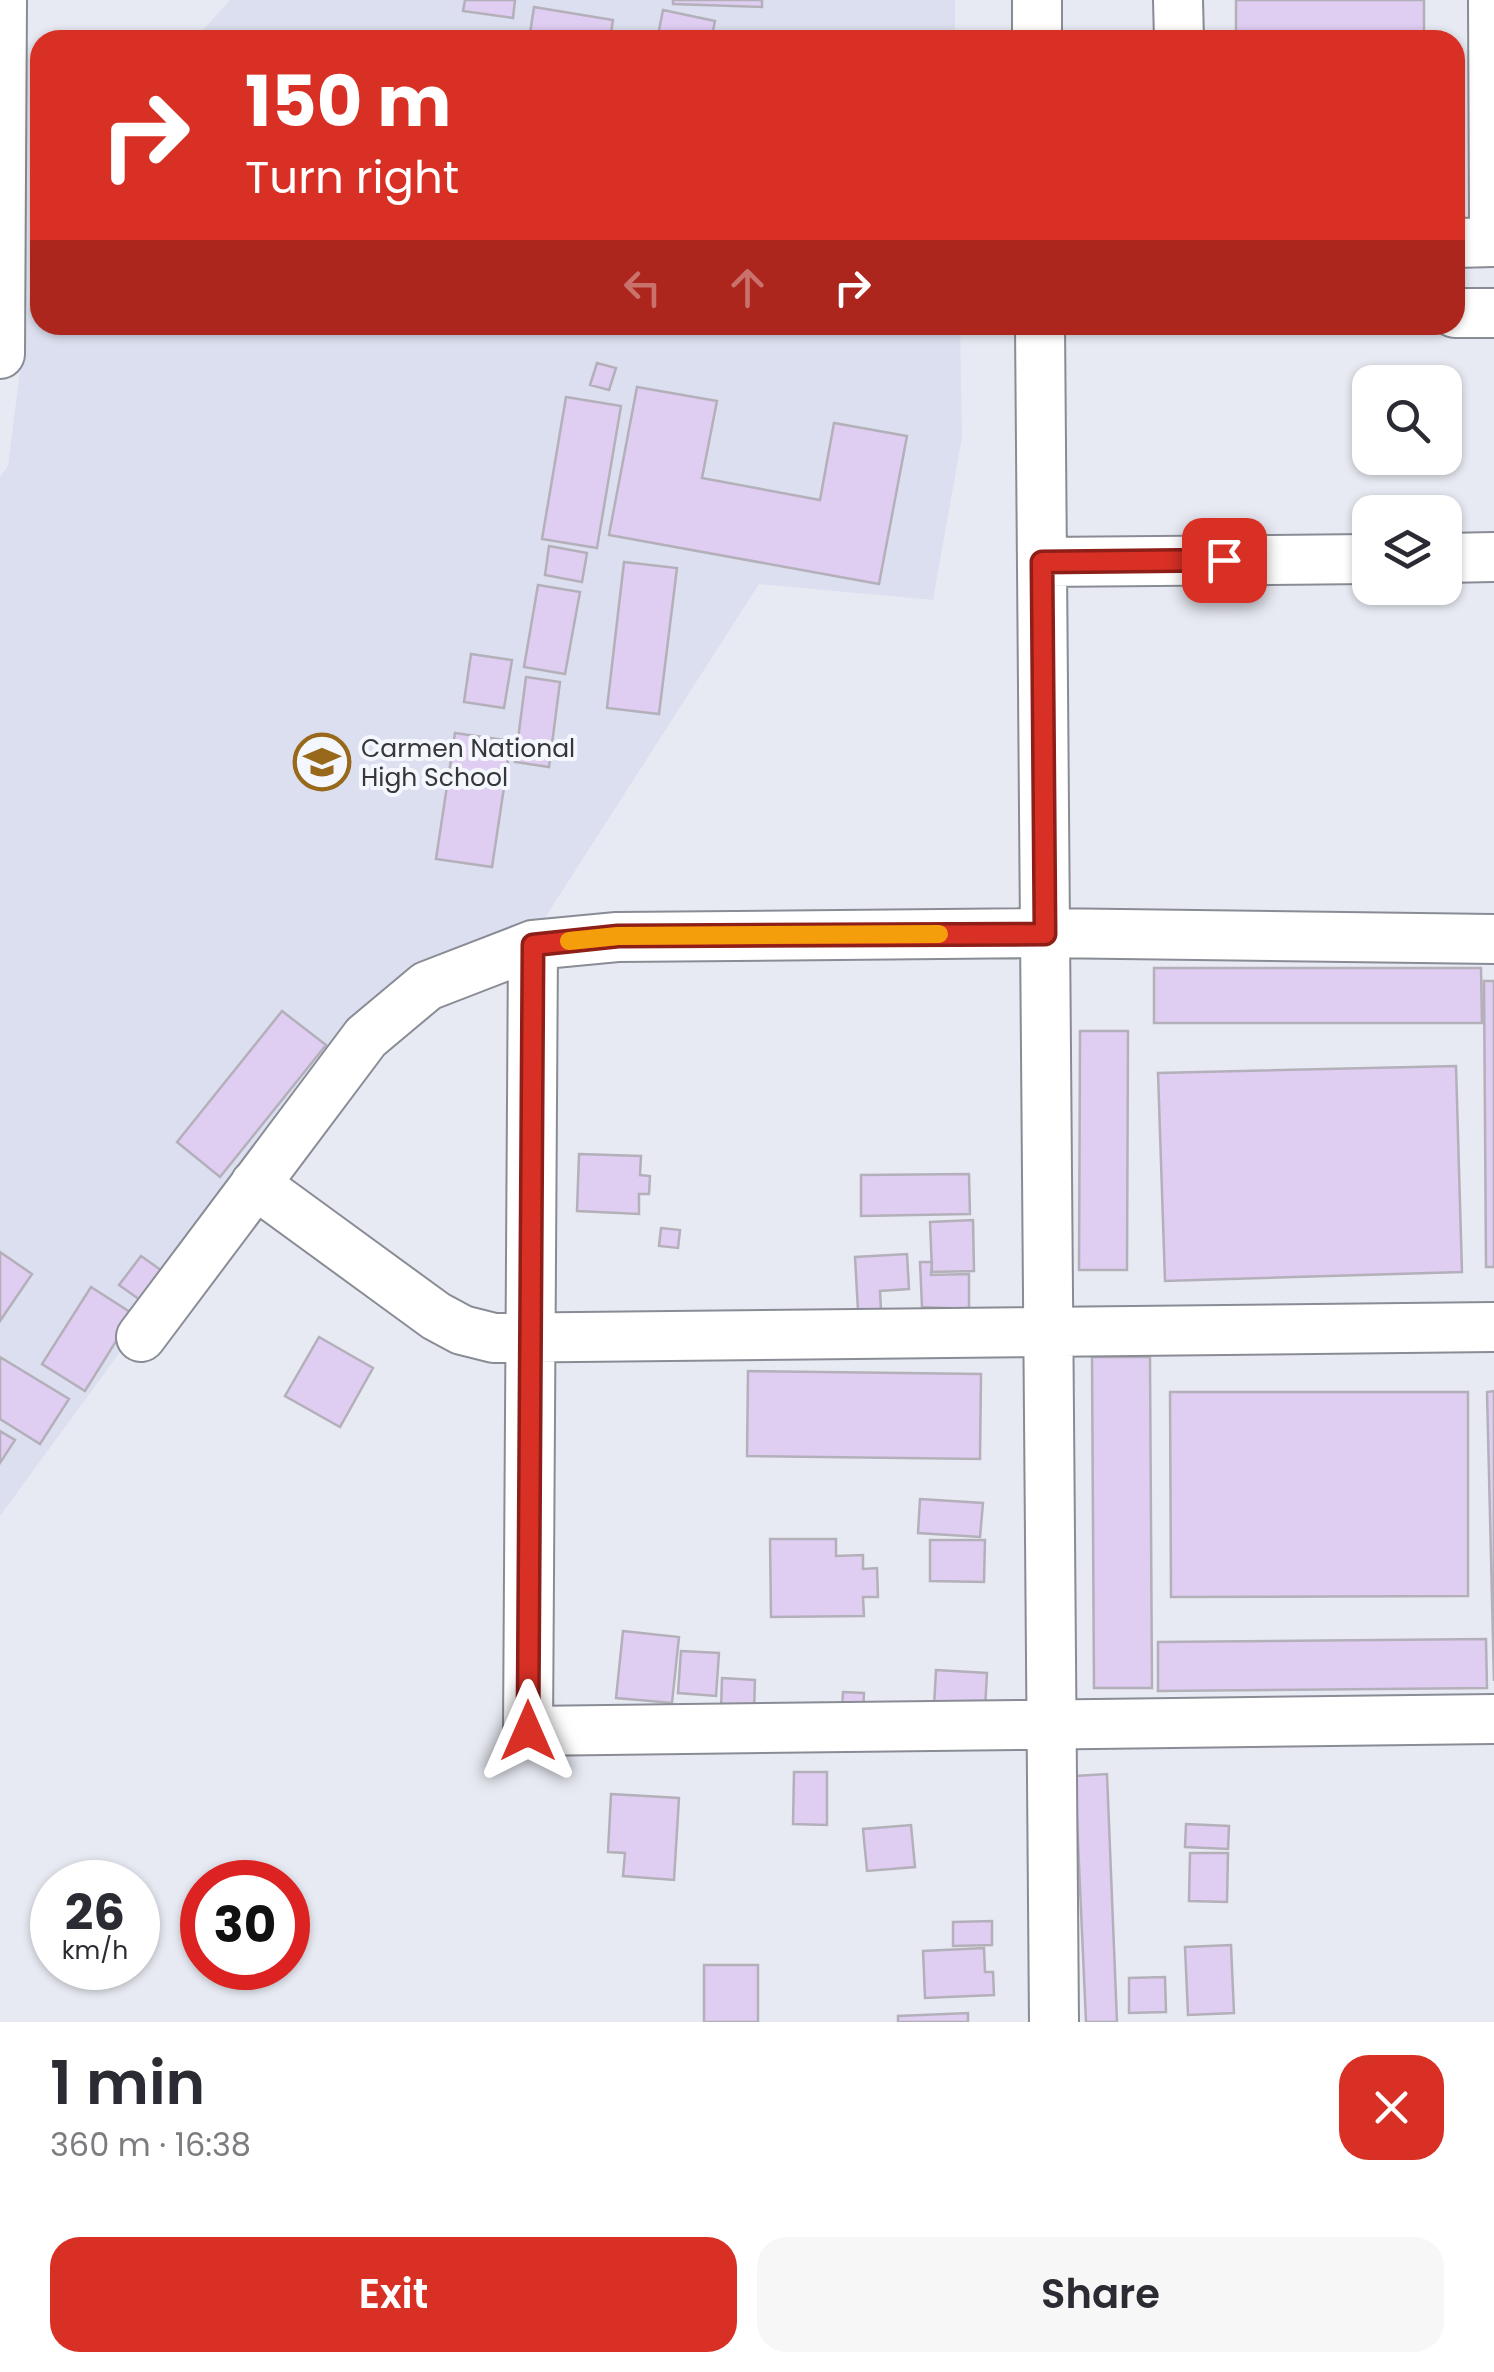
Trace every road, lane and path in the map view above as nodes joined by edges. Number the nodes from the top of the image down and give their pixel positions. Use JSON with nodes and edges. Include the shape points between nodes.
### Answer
{"nodes":[{"id":1,"x":2,"y":0,"type":"edge"},
{"id":2,"x":1037,"y":0,"type":"edge"},
{"id":3,"x":1178,"y":0,"type":"edge"},
{"id":4,"x":1492,"y":0,"type":"edge"},
{"id":5,"x":1038,"y":30,"type":"edge"},
{"id":6,"x":1179,"y":30,"type":"edge"},
{"id":7,"x":1494,"y":218,"type":"edge"},
{"id":8,"x":1494,"y":242,"type":"edge"},
{"id":9,"x":1465,"y":243,"type":"edge"},
{"id":10,"x":1494,"y":312,"type":"edge"},
{"id":11,"x":1465,"y":313,"type":"edge"},
{"id":12,"x":1040,"y":335,"type":"edge"},
{"id":13,"x":1,"y":340,"type":"edge"},
{"id":14,"x":1462,"y":558,"type":"edge"},
{"id":15,"x":1494,"y":558,"type":"edge"},
{"id":16,"x":1352,"y":559,"type":"edge"},
{"id":17,"x":1042,"y":562,"type":"junction"},
{"id":18,"x":1045,"y":934,"type":"junction"},
{"id":19,"x":1494,"y":938,"type":"edge"},
{"id":20,"x":533,"y":945,"type":"junction"},
{"id":21,"x":254,"y":1184,"type":"junction"},
{"id":22,"x":1494,"y":1327,"type":"edge"},
{"id":23,"x":1048,"y":1335,"type":"junction"},
{"id":24,"x":141,"y":1336,"type":"dead end"},
{"id":25,"x":530,"y":1340,"type":"junction"},
{"id":26,"x":1494,"y":1720,"type":"edge"},
{"id":27,"x":1051,"y":1727,"type":"junction"},
{"id":28,"x":1054,"y":2022,"type":"edge"}],
"edges":[{"from":1,"to":13,"type":"street"},
{"from":2,"to":5,"type":"street"},
{"from":3,"to":6,"type":"street"},
{"from":4,"to":7,"type":"street"},
{"from":8,"to":9,"type":"street"},
{"from":10,"to":11,"type":"street"},
{"from":12,"to":17,"type":"street"},
{"from":14,"to":15,"type":"street"},
{"from":16,"to":17,"type":"street"},
{"from":17,"to":18,"type":"street"},
{"from":18,"to":19,"type":"street"},
{"from":18,"to":20,"type":"street","via":[[618,936]]},
{"from":18,"to":23,"type":"street"},
{"from":20,"to":21,"type":"street","via":[[427,986],[366,1037]]},
{"from":20,"to":25,"type":"street"},
{"from":21,"to":24,"type":"street"},
{"from":21,"to":25,"type":"street","via":[[436,1316],[462,1330]]},
{"from":22,"to":23,"type":"street"},
{"from":23,"to":25,"type":"street"},
{"from":23,"to":27,"type":"street"},
{"from":25,"to":27,"type":"street","via":[[528,1731]]},
{"from":26,"to":27,"type":"street"},
{"from":27,"to":28,"type":"street"}]}
